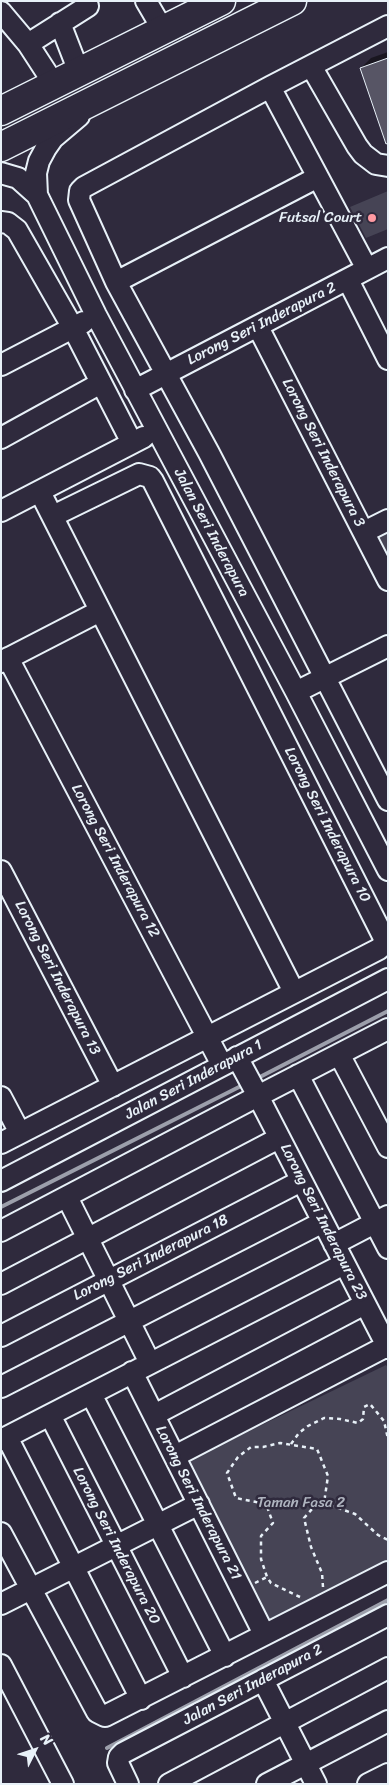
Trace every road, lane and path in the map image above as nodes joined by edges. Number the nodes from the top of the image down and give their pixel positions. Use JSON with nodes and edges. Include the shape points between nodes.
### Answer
{"nodes":[{"id":1,"x":146,"y":1,"type":"edge"},
{"id":2,"x":221,"y":1,"type":"edge"},
{"id":3,"x":292,"y":1,"type":"edge"},
{"id":4,"x":88,"y":6,"type":"dead end"},
{"id":5,"x":1,"y":12,"type":"edge"},
{"id":6,"x":60,"y":23,"type":"junction"},
{"id":7,"x":388,"y":26,"type":"edge"},
{"id":8,"x":162,"y":30,"type":"junction"},
{"id":9,"x":28,"y":44,"type":"junction"},
{"id":10,"x":311,"y":66,"type":"junction"},
{"id":11,"x":79,"y":72,"type":"junction"},
{"id":12,"x":54,"y":84,"type":"junction"},
{"id":13,"x":270,"y":87,"type":"junction"},
{"id":14,"x":102,"y":97,"type":"junction"},
{"id":15,"x":3,"y":106,"type":"edge"},
{"id":16,"x":1,"y":147,"type":"edge"},
{"id":17,"x":388,"y":166,"type":"edge"},
{"id":18,"x":1,"y":173,"type":"edge"},
{"id":19,"x":318,"y":177,"type":"junction"},
{"id":20,"x":37,"y":195,"type":"junction"},
{"id":21,"x":1,"y":222,"type":"edge"},
{"id":22,"x":388,"y":258,"type":"edge"},
{"id":23,"x":367,"y":269,"type":"junction"},
{"id":24,"x":348,"y":280,"type":"junction"},
{"id":25,"x":116,"y":282,"type":"junction"},
{"id":26,"x":96,"y":315,"type":"junction"},
{"id":27,"x":258,"y":327,"type":"junction"},
{"id":28,"x":73,"y":328,"type":"junction"},
{"id":29,"x":388,"y":359,"type":"edge"},
{"id":30,"x":1,"y":366,"type":"edge"},
{"id":31,"x":165,"y":373,"type":"junction"},
{"id":32,"x":101,"y":383,"type":"junction"},
{"id":33,"x":135,"y":390,"type":"junction"},
{"id":34,"x":157,"y":431,"type":"junction"},
{"id":35,"x":1,"y":438,"type":"edge"},
{"id":36,"x":132,"y":443,"type":"junction"},
{"id":37,"x":40,"y":492,"type":"junction"},
{"id":38,"x":1,"y":512,"type":"edge"},
{"id":39,"x":53,"y":516,"type":"junction"},
{"id":40,"x":388,"y":520,"type":"edge"},
{"id":41,"x":364,"y":532,"type":"junction"},
{"id":42,"x":388,"y":580,"type":"edge"},
{"id":43,"x":100,"y":611,"type":"junction"},
{"id":44,"x":388,"y":646,"type":"edge"},
{"id":45,"x":5,"y":660,"type":"edge"},
{"id":46,"x":324,"y":677,"type":"junction"},
{"id":47,"x":296,"y":692,"type":"junction"},
{"id":48,"x":388,"y":800,"type":"edge"},
{"id":49,"x":388,"y":870,"type":"edge"},
{"id":50,"x":1,"y":871,"type":"edge"},
{"id":51,"x":388,"y":979,"type":"edge"},
{"id":52,"x":294,"y":992,"type":"junction"},
{"id":53,"x":207,"y":1036,"type":"junction"},
{"id":54,"x":385,"y":1036,"type":"edge"},
{"id":55,"x":340,"y":1054,"type":"junction"},
{"id":56,"x":234,"y":1064,"type":"junction"},
{"id":57,"x":298,"y":1075,"type":"junction"},
{"id":58,"x":113,"y":1086,"type":"junction"},
{"id":59,"x":255,"y":1092,"type":"junction"},
{"id":60,"x":1,"y":1097,"type":"edge"},
{"id":61,"x":20,"y":1133,"type":"junction"},
{"id":62,"x":279,"y":1138,"type":"junction"},
{"id":63,"x":1,"y":1143,"type":"edge"},
{"id":64,"x":388,"y":1147,"type":"edge"},
{"id":65,"x":1,"y":1180,"type":"edge"},
{"id":66,"x":302,"y":1181,"type":"junction"},
{"id":67,"x":67,"y":1197,"type":"junction"},
{"id":68,"x":381,"y":1220,"type":"edge"},
{"id":69,"x":323,"y":1222,"type":"junction"},
{"id":70,"x":1,"y":1231,"type":"edge"},
{"id":71,"x":88,"y":1239,"type":"junction"},
{"id":72,"x":334,"y":1244,"type":"junction"},
{"id":73,"x":388,"y":1248,"type":"edge"},
{"id":74,"x":344,"y":1264,"type":"junction"},
{"id":75,"x":109,"y":1280,"type":"junction"},
{"id":76,"x":1,"y":1284,"type":"edge"},
{"id":77,"x":365,"y":1304,"type":"junction"},
{"id":78,"x":130,"y":1322,"type":"junction"},
{"id":79,"x":1,"y":1336,"type":"edge"},
{"id":80,"x":387,"y":1347,"type":"edge"},
{"id":81,"x":150,"y":1363,"type":"junction"},
{"id":82,"x":132,"y":1372,"type":"junction"},
{"id":83,"x":1,"y":1387,"type":"edge"},
{"id":84,"x":91,"y":1394,"type":"junction"},
{"id":85,"x":154,"y":1414,"type":"junction"},
{"id":86,"x":50,"y":1415,"type":"junction"},
{"id":87,"x":388,"y":1419,"type":"edge"},
{"id":88,"x":384,"y":1421,"type":"junction"},
{"id":89,"x":4,"y":1438,"type":"edge"},
{"id":90,"x":388,"y":1439,"type":"edge"},
{"id":91,"x":291,"y":1444,"type":"junction"},
{"id":92,"x":175,"y":1456,"type":"junction"},
{"id":93,"x":324,"y":1503,"type":"junction"},
{"id":94,"x":199,"y":1504,"type":"junction"},
{"id":95,"x":157,"y":1525,"type":"junction"},
{"id":96,"x":1,"y":1534,"type":"edge"},
{"id":97,"x":388,"y":1540,"type":"edge"},
{"id":98,"x":117,"y":1546,"type":"junction"},
{"id":99,"x":74,"y":1567,"type":"junction"},
{"id":100,"x":388,"y":1572,"type":"edge"},
{"id":101,"x":30,"y":1590,"type":"junction"},
{"id":102,"x":319,"y":1593,"type":"dead end"},
{"id":103,"x":306,"y":1597,"type":"dead end"},
{"id":104,"x":1,"y":1604,"type":"edge"},
{"id":105,"x":388,"y":1615,"type":"edge"},
{"id":106,"x":264,"y":1634,"type":"junction"},
{"id":107,"x":225,"y":1656,"type":"junction"},
{"id":108,"x":1,"y":1665,"type":"edge"},
{"id":109,"x":388,"y":1668,"type":"edge"},
{"id":110,"x":183,"y":1677,"type":"junction"},
{"id":111,"x":263,"y":1680,"type":"junction"},
{"id":112,"x":141,"y":1699,"type":"junction"},
{"id":113,"x":388,"y":1721,"type":"edge"},
{"id":114,"x":284,"y":1723,"type":"junction"},
{"id":115,"x":306,"y":1764,"type":"junction"},
{"id":116,"x":388,"y":1774,"type":"edge"},
{"id":117,"x":63,"y":1784,"type":"edge"},
{"id":118,"x":128,"y":1784,"type":"edge"},
{"id":119,"x":168,"y":1784,"type":"edge"},
{"id":120,"x":267,"y":1784,"type":"edge"},
{"id":121,"x":316,"y":1784,"type":"edge"},
{"id":122,"x":368,"y":1784,"type":"edge"}],
"edges":[{"from":1,"to":8,"type":"street"},
{"from":2,"to":8,"type":"highway"},
{"from":3,"to":14,"type":"highway"},
{"from":4,"to":6,"type":"street"},
{"from":5,"to":9,"type":"street"},
{"from":6,"to":9,"type":"street"},
{"from":6,"to":11,"type":"street"},
{"from":7,"to":10,"type":"street"},
{"from":8,"to":11,"type":"highway"},
{"from":9,"to":12,"type":"street"},
{"from":10,"to":13,"type":"street"},
{"from":10,"to":17,"type":"street","via":[[363,154],[376,164]]},
{"from":11,"to":12,"type":"highway"},
{"from":12,"to":15,"type":"highway"},
{"from":13,"to":19,"type":"street"},
{"from":13,"to":25,"type":"street","via":[[80,191],[79,200]]},
{"from":14,"to":16,"type":"highway"},
{"from":14,"to":20,"type":"street","via":[[65,127],[46,148],[36,173]]},
{"from":18,"to":20,"type":"street","via":[[18,178]]},
{"from":19,"to":23,"type":"street"},
{"from":19,"to":25,"type":"street"},
{"from":20,"to":26,"type":"street","name":"Jalan Seri Inderapura"},
{"from":21,"to":28,"type":"street","via":[[17,230]]},
{"from":22,"to":23,"type":"street","name":"Lorong Seri Inderapura 2"},
{"from":23,"to":24,"type":"street","name":"Lorong Seri Inderapura 2"},
{"from":24,"to":27,"type":"street","name":"Lorong Seri Inderapura 2"},
{"from":24,"to":29,"type":"street"},
{"from":25,"to":31,"type":"street"},
{"from":26,"to":28,"type":"street"},
{"from":26,"to":33,"type":"street","name":"Jalan Seri Inderapura"},
{"from":27,"to":31,"type":"street","name":"Lorong Seri Inderapura 2"},
{"from":27,"to":41,"type":"street","name":"Lorong Seri Inderapura 3"},
{"from":28,"to":30,"type":"street"},
{"from":28,"to":32,"type":"street"},
{"from":31,"to":33,"type":"street","name":"Lorong Seri Inderapura 2"},
{"from":31,"to":46,"type":"street"},
{"from":32,"to":35,"type":"street"},
{"from":32,"to":36,"type":"street"},
{"from":33,"to":34,"type":"street","name":"Jalan Seri Inderapura"},
{"from":34,"to":36,"type":"street"},
{"from":34,"to":47,"type":"street","name":"Jalan Seri Inderapura"},
{"from":36,"to":37,"type":"street"},
{"from":37,"to":38,"type":"street"},
{"from":37,"to":39,"type":"street"},
{"from":39,"to":43,"type":"street"},
{"from":39,"to":52,"type":"street","name":"Lorong Seri Inderapura 10","via":[[139,474],[150,477],[384,936],[379,949]]},
{"from":40,"to":41,"type":"street"},
{"from":41,"to":42,"type":"street","name":"Lorong Seri Inderapura 3"},
{"from":43,"to":45,"type":"street"},
{"from":43,"to":52,"type":"street"},
{"from":44,"to":46,"type":"street"},
{"from":45,"to":53,"type":"street","name":"Lorong Seri Inderapura 12"},
{"from":46,"to":47,"type":"street"},
{"from":46,"to":48,"type":"street"},
{"from":47,"to":49,"type":"street","name":"Jalan Seri Inderapura"},
{"from":50,"to":58,"type":"street","name":"Lorong Seri Inderapura 13"},
{"from":51,"to":56,"type":"street","name":"Jalan Seri Inderapura 1"},
{"from":52,"to":53,"type":"street","name":"Lorong Seri Inderapura 10"},
{"from":53,"to":56,"type":"street","name":"Lorong Seri Inderapura 12"},
{"from":53,"to":58,"type":"street","name":"Lorong Seri Inderapura 10"},
{"from":54,"to":55,"type":"street"},
{"from":55,"to":57,"type":"street"},
{"from":55,"to":64,"type":"street"},
{"from":56,"to":59,"type":"street","name":"Lorong Seri Inderapura 23"},
{"from":56,"to":65,"type":"street","name":"Jalan Seri Inderapura 1"},
{"from":57,"to":59,"type":"street"},
{"from":57,"to":68,"type":"street"},
{"from":58,"to":61,"type":"street","name":"Lorong Seri Inderapura 10"},
{"from":59,"to":62,"type":"street","name":"Lorong Seri Inderapura 23"},
{"from":59,"to":67,"type":"street"},
{"from":60,"to":61,"type":"street"},
{"from":61,"to":63,"type":"street","name":"Lorong Seri Inderapura 10"},
{"from":62,"to":66,"type":"street","name":"Lorong Seri Inderapura 23"},
{"from":62,"to":71,"type":"street"},
{"from":66,"to":69,"type":"street","name":"Lorong Seri Inderapura 23"},
{"from":66,"to":75,"type":"street","name":"Lorong Seri Inderapura 18"},
{"from":67,"to":70,"type":"street"},
{"from":67,"to":71,"type":"street"},
{"from":68,"to":72,"type":"street"},
{"from":68,"to":73,"type":"street"},
{"from":69,"to":72,"type":"street","name":"Lorong Seri Inderapura 23"},
{"from":69,"to":78,"type":"street"},
{"from":71,"to":75,"type":"street"},
{"from":71,"to":76,"type":"street"},
{"from":72,"to":74,"type":"street","name":"Lorong Seri Inderapura 23"},
{"from":74,"to":77,"type":"street","name":"Lorong Seri Inderapura 23"},
{"from":74,"to":81,"type":"street"},
{"from":75,"to":78,"type":"street"},
{"from":75,"to":79,"type":"street","name":"Lorong Seri Inderapura 18"},
{"from":77,"to":80,"type":"street","name":"Lorong Seri Inderapura 23"},
{"from":77,"to":85,"type":"street"},
{"from":78,"to":81,"type":"street"},
{"from":78,"to":83,"type":"street"},
{"from":80,"to":92,"type":"street"},
{"from":81,"to":82,"type":"street"},
{"from":82,"to":84,"type":"street"},
{"from":82,"to":85,"type":"street","name":"Lorong Seri Inderapura 21"},
{"from":84,"to":86,"type":"street"},
{"from":84,"to":95,"type":"street"},
{"from":85,"to":92,"type":"street","name":"Lorong Seri Inderapura 21"},
{"from":86,"to":89,"type":"street"},
{"from":86,"to":98,"type":"street","name":"Lorong Seri Inderapura 20"},
{"from":87,"to":88,"type":"path"},
{"from":88,"to":90,"type":"path"},
{"from":88,"to":91,"type":"path","via":[[370,1404],[364,1407],[363,1419],[358,1423],[324,1418],[299,1433]]},
{"from":89,"to":99,"type":"street"},
{"from":91,"to":93,"type":"path","via":[[317,1449],[328,1476]]},
{"from":91,"to":103,"type":"path","via":[[251,1447],[238,1457],[227,1473],[236,1498],[266,1504],[273,1523],[261,1536],[261,1559],[267,1577],[271,1583],[298,1597]]},
{"from":92,"to":94,"type":"street","name":"Lorong Seri Inderapura 21"},
{"from":93,"to":97,"type":"path","via":[[359,1516],[378,1535]]},
{"from":93,"to":102,"type":"path","via":[[304,1518],[310,1547],[322,1573],[324,1589]]},
{"from":94,"to":95,"type":"street"},
{"from":94,"to":106,"type":"street","name":"Lorong Seri Inderapura 21"},
{"from":95,"to":98,"type":"street"},
{"from":95,"to":107,"type":"street"},
{"from":96,"to":101,"type":"street"},
{"from":98,"to":99,"type":"street"},
{"from":98,"to":110,"type":"street","name":"Lorong Seri Inderapura 20"},
{"from":99,"to":101,"type":"street"},
{"from":99,"to":112,"type":"street"},
{"from":100,"to":106,"type":"street"},
{"from":101,"to":104,"type":"street"},
{"from":101,"to":112,"type":"street","via":[[100,1715],[105,1716]]},
{"from":105,"to":111,"type":"street","name":"Jalan Seri Inderapura 2"},
{"from":106,"to":107,"type":"street"},
{"from":107,"to":110,"type":"street"},
{"from":108,"to":117,"type":"street"},
{"from":109,"to":114,"type":"street"},
{"from":110,"to":112,"type":"street"},
{"from":111,"to":114,"type":"street"},
{"from":111,"to":118,"type":"street","name":"Jalan Seri Inderapura 2","via":[[123,1753],[118,1763]]},
{"from":113,"to":115,"type":"street"},
{"from":114,"to":115,"type":"street"},
{"from":114,"to":119,"type":"street"},
{"from":115,"to":120,"type":"street"},
{"from":115,"to":121,"type":"street"},
{"from":116,"to":122,"type":"street"}]}
